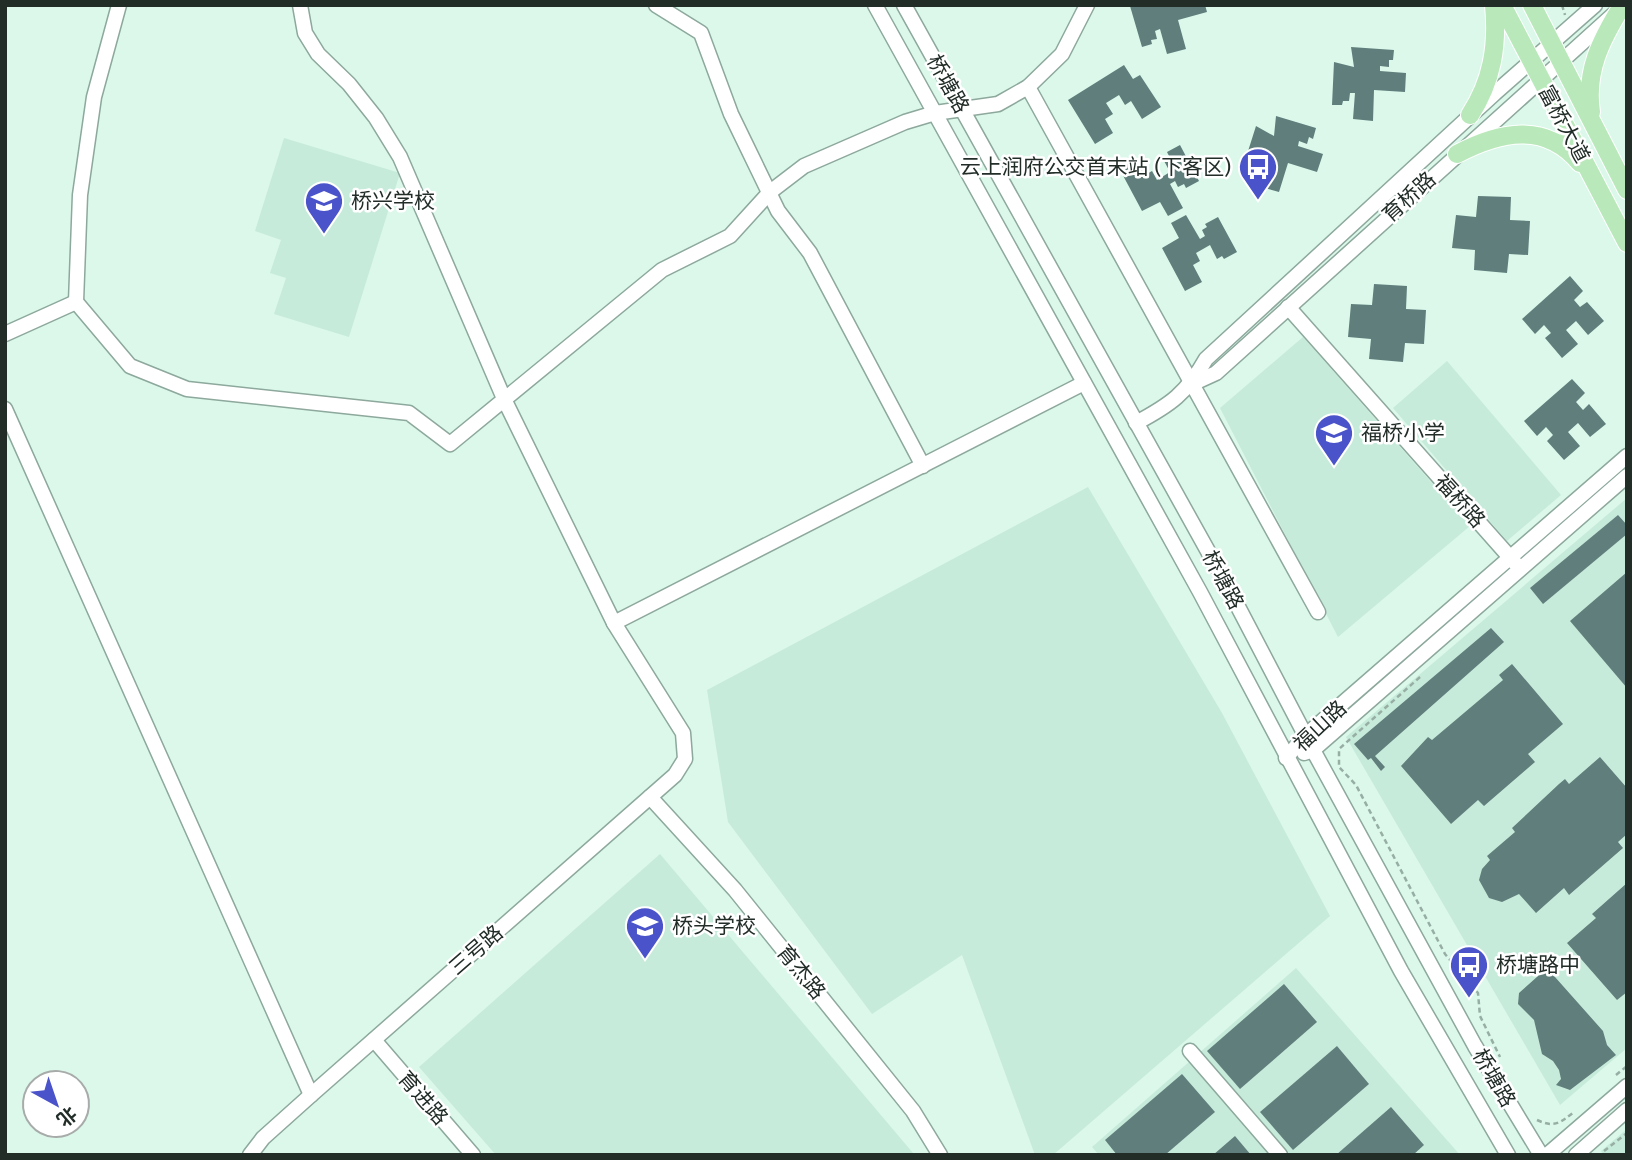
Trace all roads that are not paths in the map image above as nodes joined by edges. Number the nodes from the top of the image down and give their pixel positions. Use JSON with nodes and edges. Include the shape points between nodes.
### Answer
{"nodes":[{"id":1,"x":119,"y":5,"type":"edge"},
{"id":2,"x":300,"y":5,"type":"edge"},
{"id":3,"x":656,"y":5,"type":"edge"},
{"id":4,"x":875,"y":5,"type":"edge"},
{"id":5,"x":904,"y":5,"type":"edge"},
{"id":6,"x":1087,"y":5,"type":"edge"},
{"id":7,"x":1494,"y":5,"type":"edge"},
{"id":8,"x":1502,"y":5,"type":"edge"},
{"id":9,"x":1532,"y":5,"type":"edge"},
{"id":10,"x":1595,"y":5,"type":"edge"},
{"id":11,"x":1623,"y":6,"type":"edge"},
{"id":12,"x":1551,"y":43,"type":"junction"},
{"id":13,"x":1531,"y":61,"type":"junction"},
{"id":14,"x":1561,"y":61,"type":"junction"},
{"id":15,"x":1541,"y":79,"type":"junction"},
{"id":16,"x":1028,"y":87,"type":"junction"},
{"id":17,"x":962,"y":110,"type":"junction"},
{"id":18,"x":935,"y":113,"type":"junction"},
{"id":19,"x":1470,"y":115,"type":"junction"},
{"id":20,"x":1594,"y":126,"type":"junction"},
{"id":21,"x":1457,"y":154,"type":"junction"},
{"id":22,"x":1593,"y":179,"type":"junction"},
{"id":23,"x":1627,"y":190,"type":"edge"},
{"id":24,"x":770,"y":192,"type":"junction"},
{"id":25,"x":1627,"y":243,"type":"edge"},
{"id":26,"x":76,"y":302,"type":"junction"},
{"id":27,"x":1288,"y":307,"type":"junction"},
{"id":28,"x":5,"y":334,"type":"edge"},
{"id":29,"x":1084,"y":383,"type":"junction"},
{"id":30,"x":1192,"y":384,"type":"junction"},
{"id":31,"x":505,"y":401,"type":"junction"},
{"id":32,"x":5,"y":409,"type":"edge"},
{"id":33,"x":1136,"y":423,"type":"junction"},
{"id":34,"x":1627,"y":456,"type":"edge"},
{"id":35,"x":923,"y":466,"type":"junction"},
{"id":36,"x":1627,"y":476,"type":"edge"},
{"id":37,"x":1515,"y":563,"type":"junction"},
{"id":38,"x":1318,"y":612,"type":"dead end"},
{"id":39,"x":614,"y":623,"type":"junction"},
{"id":40,"x":1305,"y":736,"type":"junction"},
{"id":41,"x":1312,"y":750,"type":"junction"},
{"id":42,"x":1286,"y":758,"type":"junction"},
{"id":43,"x":650,"y":797,"type":"junction"},
{"id":44,"x":374,"y":1040,"type":"junction"},
{"id":45,"x":1190,"y":1051,"type":"dead end"},
{"id":46,"x":1627,"y":1086,"type":"edge"},
{"id":47,"x":311,"y":1095,"type":"junction"},
{"id":48,"x":1627,"y":1110,"type":"edge"},
{"id":49,"x":263,"y":1138,"type":"junction"},
{"id":50,"x":237,"y":1155,"type":"edge"},
{"id":51,"x":250,"y":1155,"type":"edge"},
{"id":52,"x":473,"y":1155,"type":"edge"},
{"id":53,"x":940,"y":1155,"type":"edge"},
{"id":54,"x":1280,"y":1155,"type":"edge"},
{"id":55,"x":1508,"y":1155,"type":"edge"},
{"id":56,"x":1541,"y":1155,"type":"edge"},
{"id":57,"x":1547,"y":1155,"type":"edge"},
{"id":58,"x":1576,"y":1155,"type":"edge"}],
"edges":[{"from":1,"to":26,"type":"street","via":[[94,97],[80,195]]},
{"from":2,"to":31,"type":"street","via":[[305,33],[318,54],[349,84],[400,157]]},
{"from":3,"to":24,"type":"street","via":[[701,33],[731,114]]},
{"from":4,"to":18,"type":"street","name":"桥塘路"},
{"from":5,"to":17,"type":"street","name":"桥塘路"},
{"from":6,"to":16,"type":"street","via":[[1062,54]]},
{"from":7,"to":19,"type":"main road","via":[[1492,65],[1481,99]]},
{"from":8,"to":13,"type":"main road","name":"富桥大道"},
{"from":9,"to":12,"type":"main road","name":"富桥大道"},
{"from":10,"to":12,"type":"street","name":"育桥路"},
{"from":11,"to":14,"type":"street","name":"育桥路"},
{"from":11,"to":20,"type":"main road","via":[[1607,30],[1591,70]]},
{"from":12,"to":13,"type":"street","name":"育桥路"},
{"from":12,"to":14,"type":"main road","name":"富桥大道"},
{"from":13,"to":15,"type":"main road","name":"富桥大道"},
{"from":13,"to":19,"type":"street","name":"育桥路"},
{"from":14,"to":15,"type":"street","name":"育桥路"},
{"from":14,"to":20,"type":"main road","name":"富桥大道"},
{"from":15,"to":21,"type":"street","name":"育桥路"},
{"from":15,"to":22,"type":"main road","name":"富桥大道"},
{"from":16,"to":17,"type":"street","via":[[998,104]]},
{"from":16,"to":30,"type":"street"},
{"from":17,"to":18,"type":"street"},
{"from":17,"to":33,"type":"street","name":"桥塘路"},
{"from":18,"to":24,"type":"street","via":[[804,166]]},
{"from":18,"to":29,"type":"street","name":"桥塘路"},
{"from":19,"to":30,"type":"street","name":"育桥路","via":[[1206,359]]},
{"from":20,"to":23,"type":"main road","name":"富桥大道"},
{"from":21,"to":22,"type":"main road","via":[[1503,134],[1538,136],[1577,159]]},
{"from":21,"to":27,"type":"street","name":"育桥路"},
{"from":22,"to":25,"type":"main road","name":"富桥大道"},
{"from":24,"to":31,"type":"street","via":[[730,236],[663,270]]},
{"from":24,"to":35,"type":"street","via":[[778,211],[810,253]]},
{"from":26,"to":28,"type":"street"},
{"from":26,"to":31,"type":"street","via":[[130,366],[187,389],[409,413],[450,444]]},
{"from":27,"to":30,"type":"street","name":"育桥路","via":[[1216,373]]},
{"from":27,"to":37,"type":"street","name":"福桥路"},
{"from":29,"to":35,"type":"street"},
{"from":29,"to":42,"type":"street","name":"桥塘路"},
{"from":30,"to":33,"type":"street","name":"育桥路","via":[[1177,399]]},
{"from":30,"to":38,"type":"street"},
{"from":31,"to":39,"type":"street"},
{"from":32,"to":47,"type":"street"},
{"from":33,"to":40,"type":"street","name":"桥塘路"},
{"from":34,"to":37,"type":"street","name":"福山路"},
{"from":35,"to":39,"type":"street"},
{"from":36,"to":37,"type":"street","name":"福山路"},
{"from":37,"to":40,"type":"street","name":"福山路"},
{"from":37,"to":41,"type":"street","name":"福山路"},
{"from":39,"to":43,"type":"street","name":"三号路","via":[[683,733],[685,759]]},
{"from":40,"to":41,"type":"street","name":"桥塘路"},
{"from":40,"to":42,"type":"street","name":"福山路"},
{"from":41,"to":42,"type":"street","name":"福山路"},
{"from":41,"to":56,"type":"street","name":"桥塘路","via":[[1475,1046]]},
{"from":42,"to":55,"type":"street","name":"桥塘路","via":[[1401,971]]},
{"from":43,"to":44,"type":"street","name":"三号路"},
{"from":43,"to":53,"type":"street","name":"育杰路","via":[[744,901],[913,1111]]},
{"from":44,"to":47,"type":"street","name":"三号路"},
{"from":44,"to":52,"type":"street","name":"育进路"},
{"from":45,"to":54,"type":"street"},
{"from":46,"to":57,"type":"street"},
{"from":47,"to":49,"type":"street","name":"三号路"},
{"from":48,"to":58,"type":"street"},
{"from":49,"to":50,"type":"street","name":"三号路"},
{"from":49,"to":51,"type":"street","name":"三号路"}]}
